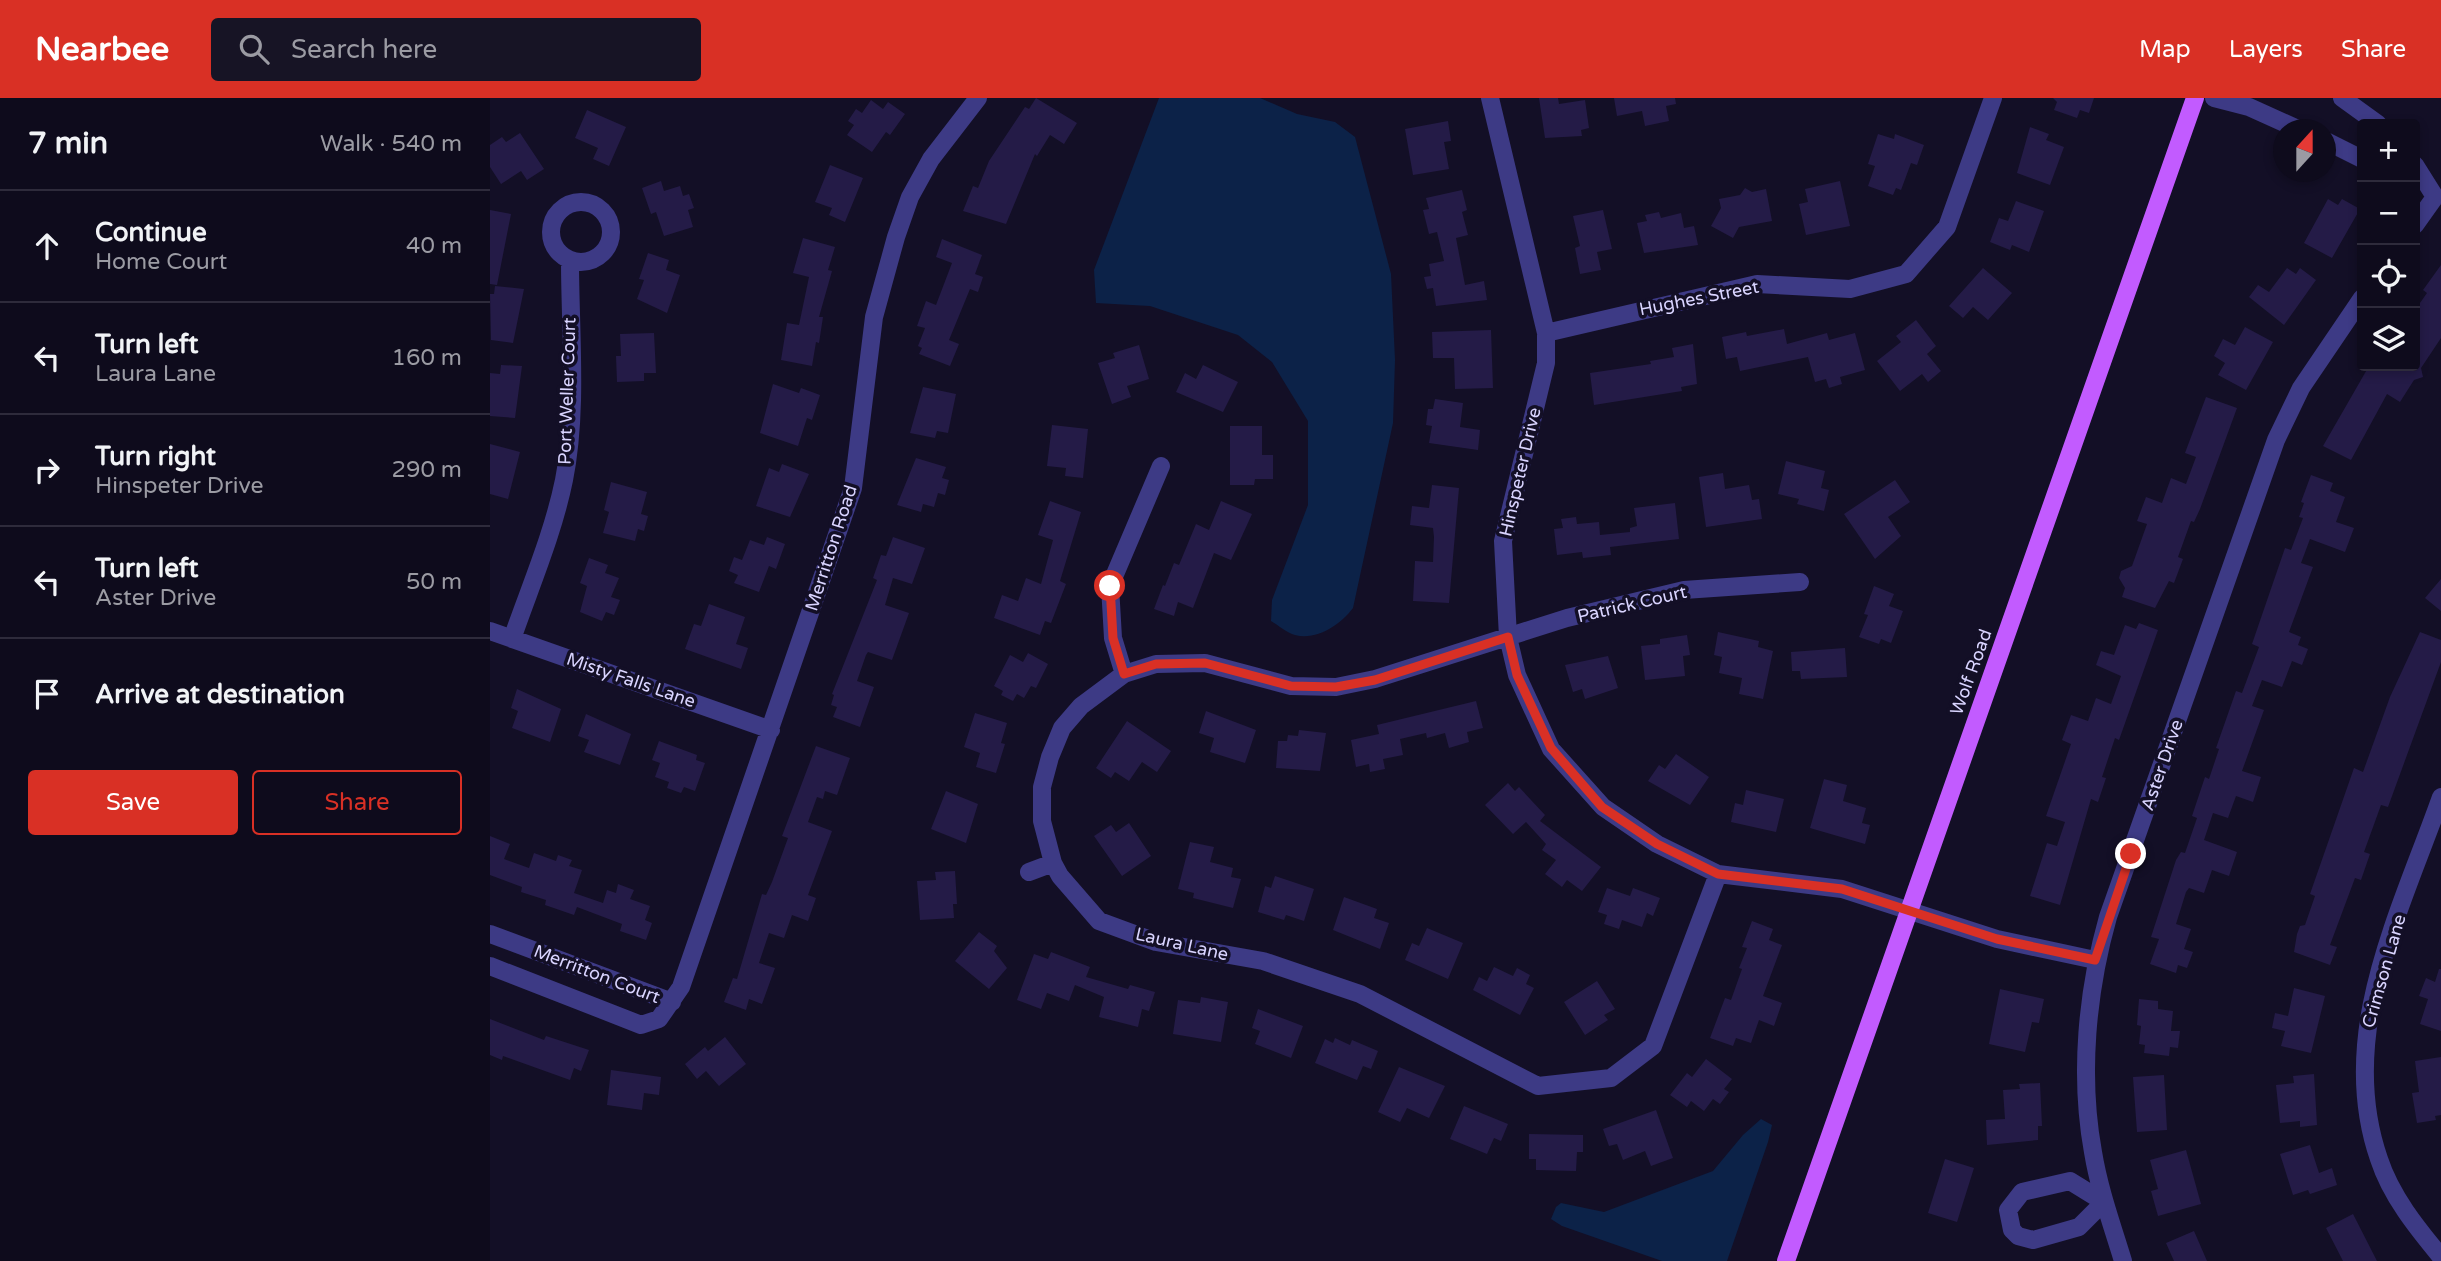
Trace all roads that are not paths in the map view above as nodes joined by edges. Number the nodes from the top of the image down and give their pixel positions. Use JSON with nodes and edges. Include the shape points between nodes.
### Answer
{"nodes":[{"id":1,"x":978,"y":98,"type":"edge"},
{"id":2,"x":1490,"y":98,"type":"edge"},
{"id":3,"x":1993,"y":98,"type":"edge"},
{"id":4,"x":2195,"y":98,"type":"edge"},
{"id":5,"x":2214,"y":98,"type":"edge"},
{"id":6,"x":2342,"y":98,"type":"edge"},
{"id":7,"x":2276,"y":119,"type":"edge"},
{"id":8,"x":2371,"y":119,"type":"edge"},
{"id":9,"x":2336,"y":146,"type":"edge"},
{"id":10,"x":2357,"y":156,"type":"edge"},
{"id":11,"x":2420,"y":172,"type":"edge"},
{"id":12,"x":2420,"y":190,"type":"edge"},
{"id":13,"x":2438,"y":199,"type":"edge"},
{"id":14,"x":2420,"y":219,"type":"edge"},
{"id":15,"x":570,"y":261,"type":"dead end"},
{"id":16,"x":2357,"y":305,"type":"edge"},
{"id":17,"x":1546,"y":333,"type":"junction"},
{"id":18,"x":1161,"y":466,"type":"dead end"},
{"id":19,"x":1800,"y":582,"type":"dead end"},
{"id":20,"x":490,"y":631,"type":"edge"},
{"id":21,"x":1508,"y":637,"type":"junction"},
{"id":22,"x":512,"y":639,"type":"junction"},
{"id":23,"x":1124,"y":674,"type":"junction"},
{"id":24,"x":771,"y":730,"type":"junction"},
{"id":25,"x":2441,"y":797,"type":"edge"},
{"id":26,"x":1053,"y":863,"type":"junction"},
{"id":27,"x":1030,"y":872,"type":"dead end"},
{"id":28,"x":1718,"y":874,"type":"junction"},
{"id":29,"x":1907,"y":912,"type":"junction"},
{"id":30,"x":490,"y":934,"type":"edge"},
{"id":31,"x":2095,"y":960,"type":"junction"},
{"id":32,"x":490,"y":966,"type":"edge"},
{"id":33,"x":672,"y":1002,"type":"junction"},
{"id":34,"x":2104,"y":1202,"type":"junction"},
{"id":35,"x":2441,"y":1257,"type":"edge"},
{"id":36,"x":1786,"y":1261,"type":"edge"},
{"id":37,"x":2123,"y":1261,"type":"edge"}],
"edges":[{"from":1,"to":24,"type":"street","name":"Merritton Road","via":[[931,159],[910,197],[896,237],[874,317],[853,488]]},
{"from":2,"to":17,"type":"street","name":"Hinspeter Drive"},
{"from":3,"to":17,"type":"street","name":"Hughes Street","via":[[1947,227],[1906,274],[1850,289],[1757,284]]},
{"from":4,"to":29,"type":"main road","name":"Wolf Road"},
{"from":5,"to":7,"type":"street"},
{"from":6,"to":8,"type":"street"},
{"from":9,"to":10,"type":"street"},
{"from":11,"to":13,"type":"street"},
{"from":12,"to":13,"type":"street"},
{"from":13,"to":14,"type":"street"},
{"from":15,"to":22,"type":"street","name":"Port Weller Court","via":[[570,434],[564,478]]},
{"from":16,"to":31,"type":"street","name":"Aster Drive","via":[[2301,388],[2276,440]]},
{"from":17,"to":21,"type":"street","name":"Hinspeter Drive","via":[[1546,363],[1503,541]]},
{"from":18,"to":23,"type":"street","via":[[1110,586],[1113,638]]},
{"from":19,"to":21,"type":"street","name":"Patrick Court","via":[[1684,590]]},
{"from":20,"to":22,"type":"street","name":"Misty Falls Lane"},
{"from":21,"to":23,"type":"street","name":"Laura Lane","via":[[1375,680],[1336,687],[1291,686],[1193,663],[1156,664]]},
{"from":21,"to":28,"type":"street","name":"Hinspeter Drive","via":[[1517,675],[1551,748],[1602,807],[1657,844]]},
{"from":22,"to":24,"type":"street","name":"Misty Falls Lane"},
{"from":23,"to":26,"type":"street","name":"Laura Lane","via":[[1081,706],[1062,728],[1050,757],[1042,787],[1042,821]]},
{"from":24,"to":33,"type":"street","name":"Merritton Road"},
{"from":25,"to":35,"type":"street","name":"Crimson Lane","via":[[2378,977],[2363,1065],[2365,1100],[2379,1161],[2399,1200]]},
{"from":26,"to":27,"type":"street"},
{"from":26,"to":28,"type":"street","name":"Laura Lane","via":[[1099,921],[1156,942],[1263,961],[1360,994],[1538,1086],[1611,1077],[1653,1046]]},
{"from":28,"to":29,"type":"street","name":"Hinspeter Drive","via":[[1842,889]]},
{"from":29,"to":31,"type":"street","name":"Hinspeter Drive","via":[[1997,939]]},
{"from":29,"to":36,"type":"main road","name":"Wolf Road"},
{"from":30,"to":33,"type":"street","name":"Merritton Court"},
{"from":31,"to":34,"type":"street","name":"Aster Drive","via":[[2088,1032],[2088,1116]]},
{"from":32,"to":33,"type":"street","name":"Merritton Court","via":[[642,1025],[659,1019]]},
{"from":34,"to":34,"type":"street","via":[[2070,1181],[2022,1192],[2011,1203],[2008,1221],[2018,1236],[2034,1240],[2079,1227]]},
{"from":34,"to":37,"type":"street","name":"Aster Drive"}]}
